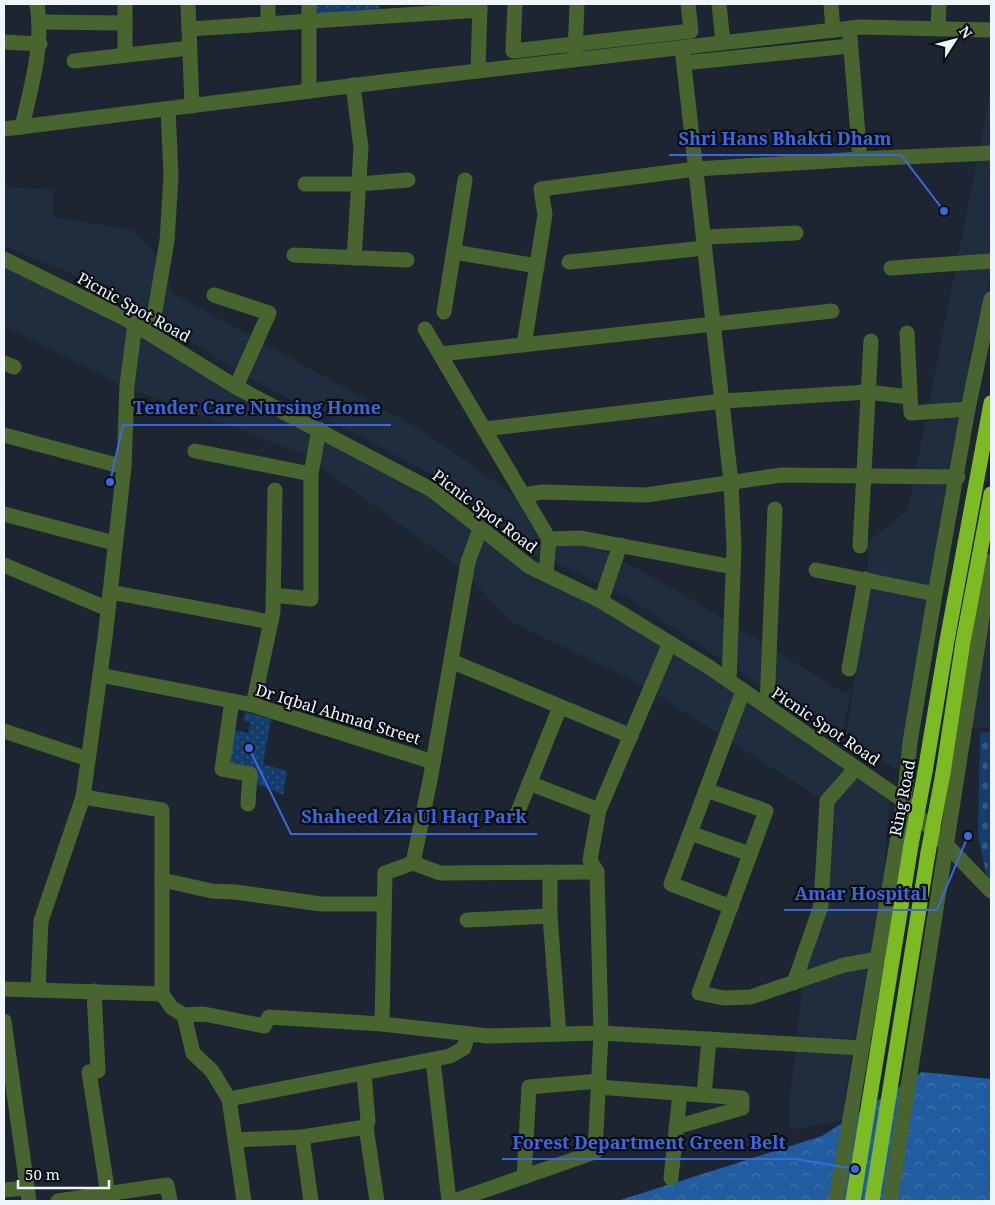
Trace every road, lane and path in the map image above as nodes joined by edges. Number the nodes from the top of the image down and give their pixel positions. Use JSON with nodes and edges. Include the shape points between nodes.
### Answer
{"nodes":[{"id":1,"x":36,"y":4,"type":"edge"},
{"id":2,"x":125,"y":4,"type":"edge"},
{"id":3,"x":188,"y":4,"type":"edge"},
{"id":4,"x":268,"y":4,"type":"edge"},
{"id":5,"x":309,"y":4,"type":"edge"},
{"id":6,"x":515,"y":4,"type":"edge"},
{"id":7,"x":576,"y":4,"type":"edge"},
{"id":8,"x":688,"y":4,"type":"edge"},
{"id":9,"x":719,"y":4,"type":"edge"},
{"id":10,"x":831,"y":4,"type":"edge"},
{"id":11,"x":939,"y":4,"type":"edge"},
{"id":12,"x":480,"y":7,"type":"edge"},
{"id":13,"x":427,"y":9,"type":"edge"},
{"id":14,"x":386,"y":10,"type":"edge"},
{"id":15,"x":40,"y":22,"type":"junction"},
{"id":16,"x":309,"y":22,"type":"junction"},
{"id":17,"x":126,"y":23,"type":"junction"},
{"id":18,"x":268,"y":24,"type":"junction"},
{"id":19,"x":849,"y":28,"type":"junction"},
{"id":20,"x":189,"y":29,"type":"junction"},
{"id":21,"x":938,"y":29,"type":"junction"},
{"id":22,"x":833,"y":30,"type":"junction"},
{"id":23,"x":991,"y":30,"type":"edge"},
{"id":24,"x":4,"y":42,"type":"edge"},
{"id":25,"x":723,"y":43,"type":"junction"},
{"id":26,"x":40,"y":44,"type":"junction"},
{"id":27,"x":575,"y":44,"type":"junction"},
{"id":28,"x":850,"y":46,"type":"junction"},
{"id":29,"x":190,"y":48,"type":"junction"},
{"id":30,"x":682,"y":48,"type":"junction"},
{"id":31,"x":125,"y":54,"type":"junction"},
{"id":32,"x":575,"y":60,"type":"junction"},
{"id":33,"x":74,"y":61,"type":"dead end"},
{"id":34,"x":684,"y":63,"type":"junction"},
{"id":35,"x":478,"y":71,"type":"junction"},
{"id":36,"x":353,"y":85,"type":"junction"},
{"id":37,"x":309,"y":91,"type":"junction"},
{"id":38,"x":192,"y":106,"type":"junction"},
{"id":39,"x":168,"y":109,"type":"junction"},
{"id":40,"x":22,"y":127,"type":"junction"},
{"id":41,"x":4,"y":129,"type":"edge"},
{"id":42,"x":991,"y":153,"type":"edge"},
{"id":43,"x":860,"y":158,"type":"junction"},
{"id":44,"x":696,"y":169,"type":"junction"},
{"id":45,"x":408,"y":180,"type":"dead end"},
{"id":46,"x":465,"y":180,"type":"dead end"},
{"id":47,"x":305,"y":184,"type":"dead end"},
{"id":48,"x":359,"y":184,"type":"junction"},
{"id":49,"x":796,"y":233,"type":"dead end"},
{"id":50,"x":705,"y":242,"type":"junction"},
{"id":51,"x":454,"y":252,"type":"junction"},
{"id":52,"x":294,"y":255,"type":"dead end"},
{"id":53,"x":354,"y":258,"type":"junction"},
{"id":54,"x":4,"y":260,"type":"edge"},
{"id":55,"x":407,"y":260,"type":"dead end"},
{"id":56,"x":991,"y":261,"type":"edge"},
{"id":57,"x":569,"y":262,"type":"dead end"},
{"id":58,"x":537,"y":266,"type":"junction"},
{"id":59,"x":891,"y":268,"type":"dead end"},
{"id":60,"x":214,"y":295,"type":"dead end"},
{"id":61,"x":991,"y":299,"type":"edge"},
{"id":62,"x":832,"y":311,"type":"dead end"},
{"id":63,"x":444,"y":312,"type":"dead end"},
{"id":64,"x":135,"y":324,"type":"junction"},
{"id":65,"x":714,"y":324,"type":"junction"},
{"id":66,"x":425,"y":329,"type":"dead end"},
{"id":67,"x":907,"y":333,"type":"dead end"},
{"id":68,"x":151,"y":334,"type":"junction"},
{"id":69,"x":870,"y":341,"type":"dead end"},
{"id":70,"x":524,"y":345,"type":"junction"},
{"id":71,"x":440,"y":354,"type":"junction"},
{"id":72,"x":236,"y":387,"type":"junction"},
{"id":73,"x":868,"y":392,"type":"junction"},
{"id":74,"x":909,"y":397,"type":"junction"},
{"id":75,"x":723,"y":401,"type":"junction"},
{"id":76,"x":991,"y":402,"type":"edge"},
{"id":77,"x":968,"y":409,"type":"junction"},
{"id":78,"x":318,"y":429,"type":"junction"},
{"id":79,"x":484,"y":429,"type":"junction"},
{"id":80,"x":4,"y":435,"type":"edge"},
{"id":81,"x":195,"y":451,"type":"dead end"},
{"id":82,"x":124,"y":467,"type":"junction"},
{"id":83,"x":311,"y":474,"type":"junction"},
{"id":84,"x":864,"y":476,"type":"junction"},
{"id":85,"x":958,"y":477,"type":"junction"},
{"id":86,"x":731,"y":482,"type":"junction"},
{"id":87,"x":275,"y":490,"type":"dead end"},
{"id":88,"x":991,"y":494,"type":"edge"},
{"id":89,"x":523,"y":495,"type":"junction"},
{"id":90,"x":776,"y":509,"type":"dead end"},
{"id":91,"x":4,"y":514,"type":"edge"},
{"id":92,"x":480,"y":530,"type":"junction"},
{"id":93,"x":549,"y":539,"type":"junction"},
{"id":94,"x":114,"y":543,"type":"junction"},
{"id":95,"x":620,"y":545,"type":"junction"},
{"id":96,"x":860,"y":546,"type":"dead end"},
{"id":97,"x":991,"y":561,"type":"edge"},
{"id":98,"x":4,"y":565,"type":"edge"},
{"id":99,"x":733,"y":567,"type":"junction"},
{"id":100,"x":816,"y":570,"type":"dead end"},
{"id":101,"x":546,"y":575,"type":"junction"},
{"id":102,"x":865,"y":580,"type":"junction"},
{"id":103,"x":110,"y":592,"type":"junction"},
{"id":104,"x":935,"y":594,"type":"junction"},
{"id":105,"x":273,"y":595,"type":"junction"},
{"id":106,"x":601,"y":601,"type":"junction"},
{"id":107,"x":108,"y":609,"type":"junction"},
{"id":108,"x":271,"y":622,"type":"junction"},
{"id":109,"x":670,"y":644,"type":"junction"},
{"id":110,"x":451,"y":661,"type":"junction"},
{"id":111,"x":849,"y":669,"type":"dead end"},
{"id":112,"x":100,"y":675,"type":"junction"},
{"id":113,"x":729,"y":681,"type":"junction"},
{"id":114,"x":743,"y":691,"type":"junction"},
{"id":115,"x":232,"y":701,"type":"junction"},
{"id":116,"x":253,"y":705,"type":"junction"},
{"id":117,"x":560,"y":706,"type":"junction"},
{"id":118,"x":767,"y":707,"type":"junction"},
{"id":119,"x":4,"y":731,"type":"edge"},
{"id":120,"x":631,"y":736,"type":"junction"},
{"id":121,"x":88,"y":759,"type":"junction"},
{"id":122,"x":433,"y":762,"type":"junction"},
{"id":123,"x":856,"y":768,"type":"junction"},
{"id":124,"x":907,"y":771,"type":"junction"},
{"id":125,"x":950,"y":776,"type":"junction"},
{"id":126,"x":529,"y":783,"type":"junction"},
{"id":127,"x":706,"y":790,"type":"junction"},
{"id":128,"x":83,"y":796,"type":"junction"},
{"id":129,"x":904,"y":801,"type":"junction"},
{"id":130,"x":248,"y":804,"type":"dead end"},
{"id":131,"x":599,"y":810,"type":"junction"},
{"id":132,"x":516,"y":814,"type":"dead end"},
{"id":133,"x":690,"y":833,"type":"junction"},
{"id":134,"x":948,"y":844,"type":"junction"},
{"id":135,"x":750,"y":854,"type":"junction"},
{"id":136,"x":413,"y":863,"type":"junction"},
{"id":137,"x":550,"y":872,"type":"junction"},
{"id":138,"x":597,"y":872,"type":"junction"},
{"id":139,"x":162,"y":880,"type":"junction"},
{"id":140,"x":991,"y":891,"type":"edge"},
{"id":141,"x":384,"y":904,"type":"junction"},
{"id":142,"x":731,"y":906,"type":"junction"},
{"id":143,"x":550,"y":916,"type":"junction"},
{"id":144,"x":466,"y":920,"type":"dead end"},
{"id":145,"x":878,"y":959,"type":"junction"},
{"id":146,"x":794,"y":983,"type":"junction"},
{"id":147,"x":4,"y":989,"type":"edge"},
{"id":148,"x":38,"y":990,"type":"junction"},
{"id":149,"x":94,"y":991,"type":"junction"},
{"id":150,"x":162,"y":994,"type":"junction"},
{"id":151,"x":184,"y":1015,"type":"junction"},
{"id":152,"x":4,"y":1021,"type":"edge"},
{"id":153,"x":382,"y":1024,"type":"junction"},
{"id":154,"x":601,"y":1033,"type":"junction"},
{"id":155,"x":468,"y":1034,"type":"junction"},
{"id":156,"x":559,"y":1034,"type":"junction"},
{"id":157,"x":709,"y":1039,"type":"junction"},
{"id":158,"x":862,"y":1048,"type":"junction"},
{"id":159,"x":433,"y":1060,"type":"junction"},
{"id":160,"x":364,"y":1073,"type":"junction"},
{"id":161,"x":598,"y":1084,"type":"junction"},
{"id":162,"x":680,"y":1093,"type":"junction"},
{"id":163,"x":704,"y":1095,"type":"junction"},
{"id":164,"x":229,"y":1099,"type":"junction"},
{"id":165,"x":10,"y":1107,"type":"edge"},
{"id":166,"x":366,"y":1127,"type":"junction"},
{"id":167,"x":676,"y":1128,"type":"junction"},
{"id":168,"x":302,"y":1137,"type":"junction"},
{"id":169,"x":234,"y":1140,"type":"junction"},
{"id":170,"x":524,"y":1177,"type":"junction"},
{"id":171,"x":671,"y":1178,"type":"dead end"},
{"id":172,"x":4,"y":1190,"type":"edge"},
{"id":173,"x":28,"y":1195,"type":"edge"},
{"id":174,"x":108,"y":1198,"type":"edge"},
{"id":175,"x":58,"y":1201,"type":"edge"},
{"id":176,"x":170,"y":1201,"type":"edge"},
{"id":177,"x":244,"y":1201,"type":"edge"},
{"id":178,"x":311,"y":1201,"type":"edge"},
{"id":179,"x":377,"y":1201,"type":"edge"},
{"id":180,"x":448,"y":1201,"type":"edge"},
{"id":181,"x":454,"y":1201,"type":"edge"},
{"id":182,"x":836,"y":1201,"type":"edge"},
{"id":183,"x":853,"y":1201,"type":"edge"},
{"id":184,"x":872,"y":1201,"type":"edge"},
{"id":185,"x":890,"y":1201,"type":"edge"}],
"edges":[{"from":1,"to":15,"type":"street"},
{"from":2,"to":17,"type":"street"},
{"from":3,"to":20,"type":"street"},
{"from":4,"to":18,"type":"street"},
{"from":5,"to":16,"type":"street"},
{"from":6,"to":27,"type":"street","via":[[513,51]]},
{"from":7,"to":27,"type":"street"},
{"from":8,"to":27,"type":"street","via":[[691,31]]},
{"from":9,"to":25,"type":"street"},
{"from":10,"to":22,"type":"street"},
{"from":11,"to":21,"type":"street"},
{"from":12,"to":13,"type":"street"},
{"from":12,"to":35,"type":"street"},
{"from":13,"to":14,"type":"street"},
{"from":14,"to":16,"type":"street"},
{"from":15,"to":17,"type":"street"},
{"from":15,"to":26,"type":"street"},
{"from":16,"to":18,"type":"street"},
{"from":16,"to":37,"type":"street"},
{"from":17,"to":31,"type":"street"},
{"from":18,"to":20,"type":"street"},
{"from":19,"to":21,"type":"street"},
{"from":19,"to":22,"type":"street"},
{"from":19,"to":28,"type":"street"},
{"from":20,"to":29,"type":"street"},
{"from":21,"to":23,"type":"street"},
{"from":22,"to":25,"type":"street"},
{"from":24,"to":26,"type":"street"},
{"from":25,"to":30,"type":"street"},
{"from":26,"to":40,"type":"street"},
{"from":27,"to":32,"type":"street"},
{"from":28,"to":34,"type":"street"},
{"from":28,"to":43,"type":"street"},
{"from":29,"to":31,"type":"street"},
{"from":29,"to":38,"type":"street"},
{"from":30,"to":32,"type":"street"},
{"from":30,"to":34,"type":"street"},
{"from":31,"to":33,"type":"street"},
{"from":32,"to":35,"type":"street"},
{"from":34,"to":44,"type":"street"},
{"from":35,"to":36,"type":"street"},
{"from":36,"to":37,"type":"street"},
{"from":36,"to":48,"type":"street","via":[[361,148]]},
{"from":37,"to":38,"type":"street"},
{"from":38,"to":39,"type":"street"},
{"from":39,"to":40,"type":"street"},
{"from":39,"to":68,"type":"street","via":[[171,176],[167,241]]},
{"from":40,"to":41,"type":"street"},
{"from":42,"to":43,"type":"street"},
{"from":43,"to":44,"type":"street"},
{"from":44,"to":50,"type":"street"},
{"from":44,"to":58,"type":"street","via":[[541,189],[544,215]]},
{"from":45,"to":48,"type":"street"},
{"from":46,"to":51,"type":"street"},
{"from":47,"to":48,"type":"street"},
{"from":48,"to":53,"type":"street"},
{"from":49,"to":50,"type":"street"},
{"from":50,"to":57,"type":"street"},
{"from":50,"to":65,"type":"street"},
{"from":51,"to":58,"type":"street"},
{"from":51,"to":63,"type":"street"},
{"from":52,"to":53,"type":"street"},
{"from":53,"to":55,"type":"street"},
{"from":54,"to":64,"type":"street","name":"Picnic Spot Road"},
{"from":56,"to":59,"type":"street"},
{"from":58,"to":70,"type":"street"},
{"from":60,"to":72,"type":"street","via":[[269,313]]},
{"from":61,"to":77,"type":"street"},
{"from":62,"to":65,"type":"street"},
{"from":64,"to":68,"type":"street","name":"Picnic Spot Road"},
{"from":64,"to":82,"type":"street","via":[[127,385]]},
{"from":65,"to":70,"type":"street"},
{"from":65,"to":75,"type":"street"},
{"from":66,"to":71,"type":"street"},
{"from":67,"to":74,"type":"street"},
{"from":68,"to":72,"type":"street","name":"Picnic Spot Road"},
{"from":69,"to":73,"type":"street"},
{"from":70,"to":71,"type":"street"},
{"from":71,"to":79,"type":"street"},
{"from":72,"to":78,"type":"street","name":"Picnic Spot Road"},
{"from":73,"to":74,"type":"street"},
{"from":73,"to":75,"type":"street"},
{"from":73,"to":84,"type":"street"},
{"from":74,"to":77,"type":"street","via":[[911,413]]},
{"from":75,"to":79,"type":"street"},
{"from":75,"to":86,"type":"street"},
{"from":76,"to":183,"type":"highway","name":"Ring Road","bridge":true,"via":[[908,865]]},
{"from":77,"to":85,"type":"street"},
{"from":78,"to":83,"type":"street"},
{"from":78,"to":92,"type":"street","name":"Picnic Spot Road","via":[[432,490]]},
{"from":79,"to":89,"type":"street"},
{"from":80,"to":82,"type":"street"},
{"from":81,"to":83,"type":"street"},
{"from":82,"to":94,"type":"street"},
{"from":83,"to":105,"type":"street","via":[[311,599]]},
{"from":84,"to":85,"type":"street"},
{"from":84,"to":86,"type":"street","via":[[781,475]]},
{"from":84,"to":96,"type":"street"},
{"from":85,"to":104,"type":"street"},
{"from":86,"to":89,"type":"street","via":[[646,495],[543,492]]},
{"from":86,"to":99,"type":"street"},
{"from":87,"to":105,"type":"street"},
{"from":88,"to":125,"type":"highway","via":[[963,642]]},
{"from":89,"to":93,"type":"street"},
{"from":90,"to":118,"type":"street"},
{"from":91,"to":94,"type":"street"},
{"from":92,"to":101,"type":"street","name":"Picnic Spot Road"},
{"from":92,"to":110,"type":"street","via":[[468,562]]},
{"from":93,"to":95,"type":"street","via":[[581,538]]},
{"from":93,"to":101,"type":"street"},
{"from":94,"to":103,"type":"street"},
{"from":95,"to":99,"type":"street"},
{"from":95,"to":106,"type":"street"},
{"from":97,"to":125,"type":"street"},
{"from":98,"to":107,"type":"street"},
{"from":99,"to":113,"type":"street"},
{"from":100,"to":102,"type":"street"},
{"from":101,"to":106,"type":"street","name":"Picnic Spot Road"},
{"from":102,"to":104,"type":"street"},
{"from":102,"to":111,"type":"street"},
{"from":103,"to":107,"type":"street"},
{"from":103,"to":108,"type":"street"},
{"from":104,"to":124,"type":"street"},
{"from":105,"to":108,"type":"street"},
{"from":106,"to":109,"type":"street","name":"Picnic Spot Road"},
{"from":107,"to":112,"type":"street"},
{"from":108,"to":116,"type":"street"},
{"from":109,"to":113,"type":"street","name":"Picnic Spot Road"},
{"from":109,"to":120,"type":"street"},
{"from":110,"to":117,"type":"street"},
{"from":110,"to":122,"type":"street"},
{"from":112,"to":115,"type":"street","name":"Dr Iqbal Ahmad Street"},
{"from":112,"to":121,"type":"street"},
{"from":113,"to":114,"type":"street","name":"Picnic Spot Road"},
{"from":114,"to":118,"type":"street","name":"Picnic Spot Road"},
{"from":114,"to":127,"type":"street"},
{"from":115,"to":116,"type":"street","name":"Dr Iqbal Ahmad Street"},
{"from":115,"to":130,"type":"street","name":"Dr Iqbal Ahmad Street","via":[[222,769],[250,774]]},
{"from":116,"to":122,"type":"street","name":"Dr Iqbal Ahmad Street"},
{"from":117,"to":120,"type":"street"},
{"from":117,"to":126,"type":"street"},
{"from":118,"to":123,"type":"street","name":"Picnic Spot Road"},
{"from":119,"to":121,"type":"street"},
{"from":120,"to":131,"type":"street"},
{"from":121,"to":128,"type":"street"},
{"from":122,"to":136,"type":"street"},
{"from":123,"to":129,"type":"street","name":"Picnic Spot Road"},
{"from":123,"to":146,"type":"street","via":[[826,801],[821,906]]},
{"from":124,"to":125,"type":"street"},
{"from":124,"to":129,"type":"street"},
{"from":125,"to":134,"type":"street"},
{"from":125,"to":184,"type":"highway","bridge":true,"via":[[922,888]]},
{"from":126,"to":131,"type":"street"},
{"from":126,"to":132,"type":"street"},
{"from":127,"to":133,"type":"street"},
{"from":127,"to":135,"type":"street","via":[[766,811]]},
{"from":128,"to":139,"type":"street","via":[[162,810]]},
{"from":128,"to":148,"type":"street","via":[[41,920]]},
{"from":129,"to":134,"type":"street","name":"Picnic Spot Road"},
{"from":129,"to":145,"type":"street"},
{"from":131,"to":138,"type":"street","via":[[590,860]]},
{"from":133,"to":135,"type":"street"},
{"from":133,"to":142,"type":"street","via":[[671,884]]},
{"from":134,"to":140,"type":"street"},
{"from":134,"to":185,"type":"street"},
{"from":135,"to":142,"type":"street"},
{"from":136,"to":137,"type":"street","via":[[440,873]]},
{"from":136,"to":141,"type":"street","via":[[385,873]]},
{"from":137,"to":138,"type":"street"},
{"from":137,"to":143,"type":"street"},
{"from":138,"to":154,"type":"street"},
{"from":139,"to":141,"type":"street","via":[[212,891],[322,904]]},
{"from":139,"to":150,"type":"street"},
{"from":141,"to":153,"type":"street"},
{"from":142,"to":146,"type":"street","via":[[699,993],[724,998],[751,996]]},
{"from":143,"to":144,"type":"street"},
{"from":143,"to":156,"type":"street"},
{"from":145,"to":146,"type":"street","via":[[844,965]]},
{"from":145,"to":158,"type":"street"},
{"from":147,"to":148,"type":"street"},
{"from":148,"to":149,"type":"street"},
{"from":149,"to":150,"type":"street"},
{"from":149,"to":174,"type":"street","via":[[98,1071],[89,1072]]},
{"from":150,"to":151,"type":"street","via":[[172,1008]]},
{"from":151,"to":153,"type":"street","via":[[204,1014],[264,1026],[269,1017]]},
{"from":151,"to":164,"type":"street","via":[[193,1054],[212,1071]]},
{"from":152,"to":165,"type":"street"},
{"from":153,"to":155,"type":"street"},
{"from":154,"to":156,"type":"street"},
{"from":154,"to":157,"type":"street"},
{"from":154,"to":161,"type":"street"},
{"from":155,"to":156,"type":"street"},
{"from":155,"to":159,"type":"street","via":[[464,1048]]},
{"from":157,"to":158,"type":"street"},
{"from":157,"to":163,"type":"street"},
{"from":158,"to":182,"type":"street"},
{"from":159,"to":160,"type":"street"},
{"from":159,"to":180,"type":"street"},
{"from":160,"to":164,"type":"street"},
{"from":160,"to":166,"type":"street"},
{"from":161,"to":162,"type":"street"},
{"from":161,"to":170,"type":"street","via":[[595,1152]]},
{"from":161,"to":170,"type":"street","via":[[529,1087]]},
{"from":162,"to":163,"type":"street"},
{"from":162,"to":167,"type":"street"},
{"from":163,"to":167,"type":"street","via":[[742,1098],[742,1108]]},
{"from":164,"to":169,"type":"street"},
{"from":165,"to":173,"type":"street"},
{"from":166,"to":168,"type":"street"},
{"from":166,"to":179,"type":"street"},
{"from":167,"to":171,"type":"street"},
{"from":168,"to":169,"type":"street"},
{"from":168,"to":178,"type":"street"},
{"from":169,"to":177,"type":"street"},
{"from":170,"to":181,"type":"street"},
{"from":172,"to":173,"type":"street"},
{"from":174,"to":175,"type":"street"},
{"from":174,"to":176,"type":"street","via":[[167,1185]]}]}
